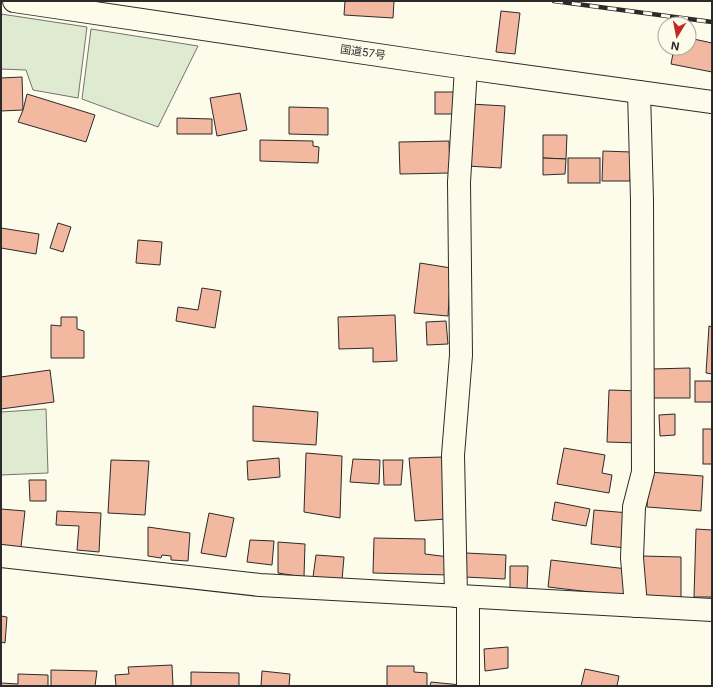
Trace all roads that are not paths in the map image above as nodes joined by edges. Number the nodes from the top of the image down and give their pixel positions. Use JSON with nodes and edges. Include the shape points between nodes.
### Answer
{"nodes":[{"id":1,"x":14,"y":1,"type":"edge"},
{"id":2,"x":466,"y":68,"type":"junction"},
{"id":3,"x":639,"y":92,"type":"junction"},
{"id":4,"x":712,"y":102,"type":"edge"},
{"id":5,"x":1,"y":556,"type":"edge"},
{"id":6,"x":462,"y":596,"type":"junction"},
{"id":7,"x":636,"y":606,"type":"junction"},
{"id":8,"x":712,"y":610,"type":"edge"},
{"id":9,"x":468,"y":686,"type":"edge"}],
"edges":[{"from":1,"to":2,"type":"main road","name":"国道57号"},
{"from":2,"to":3,"type":"main road","name":"国道57号"},
{"from":2,"to":6,"type":"main road","via":[[459,182],[461,355],[453,456]]},
{"from":3,"to":4,"type":"main road","name":"国道57号"},
{"from":3,"to":7,"type":"main road","via":[[643,456],[634,506],[632,558]]},
{"from":5,"to":6,"type":"main road","via":[[260,585]]},
{"from":6,"to":7,"type":"main road"},
{"from":6,"to":9,"type":"main road"},
{"from":7,"to":8,"type":"main road"}]}
